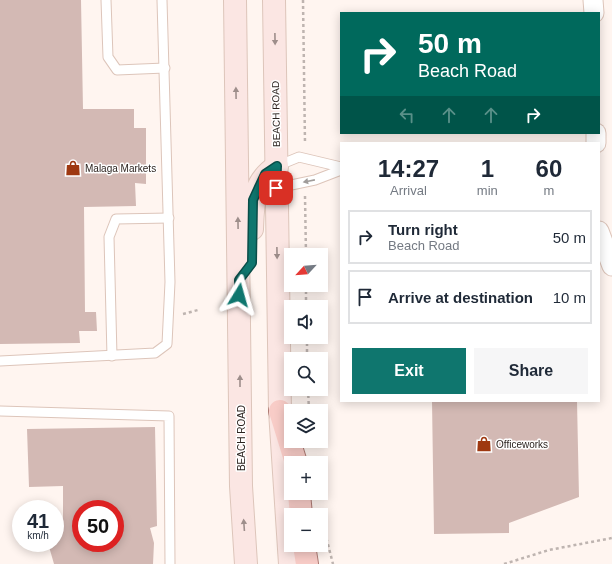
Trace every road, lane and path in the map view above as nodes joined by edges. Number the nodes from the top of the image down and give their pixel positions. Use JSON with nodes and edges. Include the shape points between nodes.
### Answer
{"nodes":[{"id":1,"x":106,"y":0,"type":"edge"},
{"id":2,"x":162,"y":0,"type":"edge"},
{"id":3,"x":235,"y":0,"type":"edge"},
{"id":4,"x":274,"y":0,"type":"edge"},
{"id":5,"x":303,"y":0,"type":"edge"},
{"id":6,"x":593,"y":0,"type":"edge"},
{"id":7,"x":594,"y":12,"type":"edge"},
{"id":8,"x":165,"y":68,"type":"junction"},
{"id":9,"x":302,"y":157,"type":"junction"},
{"id":10,"x":277,"y":166,"type":"junction"},
{"id":11,"x":340,"y":167,"type":"edge"},
{"id":12,"x":340,"y":170,"type":"edge"},
{"id":13,"x":305,"y":181,"type":"junction"},
{"id":14,"x":276,"y":188,"type":"junction"},
{"id":15,"x":169,"y":218,"type":"junction"},
{"id":16,"x":600,"y":234,"type":"edge"},
{"id":17,"x":306,"y":248,"type":"edge"},
{"id":18,"x":612,"y":266,"type":"edge"},
{"id":19,"x":239,"y":280,"type":"junction"},
{"id":20,"x":198,"y":310,"type":"dead end"},
{"id":21,"x":191,"y":312,"type":"dead end"},
{"id":22,"x":112,"y":356,"type":"junction"},
{"id":23,"x":0,"y":362,"type":"edge"},
{"id":24,"x":0,"y":411,"type":"edge"},
{"id":25,"x":280,"y":411,"type":"junction"},
{"id":26,"x":294,"y":456,"type":"edge"},
{"id":27,"x":612,"y":538,"type":"edge"},
{"id":28,"x":328,"y":544,"type":"edge"},
{"id":29,"x":305,"y":552,"type":"edge"},
{"id":30,"x":170,"y":564,"type":"edge"},
{"id":31,"x":246,"y":564,"type":"edge"},
{"id":32,"x":290,"y":564,"type":"edge"},
{"id":33,"x":307,"y":564,"type":"edge"},
{"id":34,"x":333,"y":564,"type":"edge"},
{"id":35,"x":504,"y":564,"type":"edge"}],
"edges":[{"from":1,"to":8,"type":"lane","via":[[108,57],[117,70]]},
{"from":2,"to":8,"type":"lane"},
{"from":19,"to":3,"type":"main road","name":"BEACH ROAD","one_way":true},
{"from":4,"to":10,"type":"main road","name":"BEACH ROAD","one_way":true},
{"from":5,"to":9,"type":"path"},
{"from":6,"to":7,"type":"street"},
{"from":8,"to":15,"type":"lane"},
{"from":9,"to":10,"type":"lane"},
{"from":9,"to":11,"type":"lane"},
{"from":10,"to":14,"type":"main road","name":"BEACH ROAD"},
{"from":10,"to":19,"type":"main road","via":[[265,174],[253,200],[252,263]]},
{"from":12,"to":13,"type":"lane","one_way":true},
{"from":13,"to":14,"type":"lane"},
{"from":13,"to":17,"type":"path"},
{"from":14,"to":25,"type":"main road","name":"BEACH ROAD","one_way":true},
{"from":15,"to":22,"type":"lane","via":[[170,282],[167,344],[155,353]]},
{"from":15,"to":22,"type":"lane","via":[[116,218],[109,237]]},
{"from":16,"to":18,"type":"street"},
{"from":31,"to":19,"type":"main road","name":"BEACH ROAD","one_way":true,"via":[[241,486]]},
{"from":20,"to":21,"type":"path"},
{"from":22,"to":23,"type":"lane"},
{"from":24,"to":30,"type":"lane","via":[[169,416]]},
{"from":25,"to":26,"type":"main road"},
{"from":25,"to":32,"type":"main road","name":"BEACH ROAD"},
{"from":27,"to":35,"type":"path","via":[[549,550]]},
{"from":28,"to":34,"type":"path"},
{"from":29,"to":33,"type":"main road"}]}
